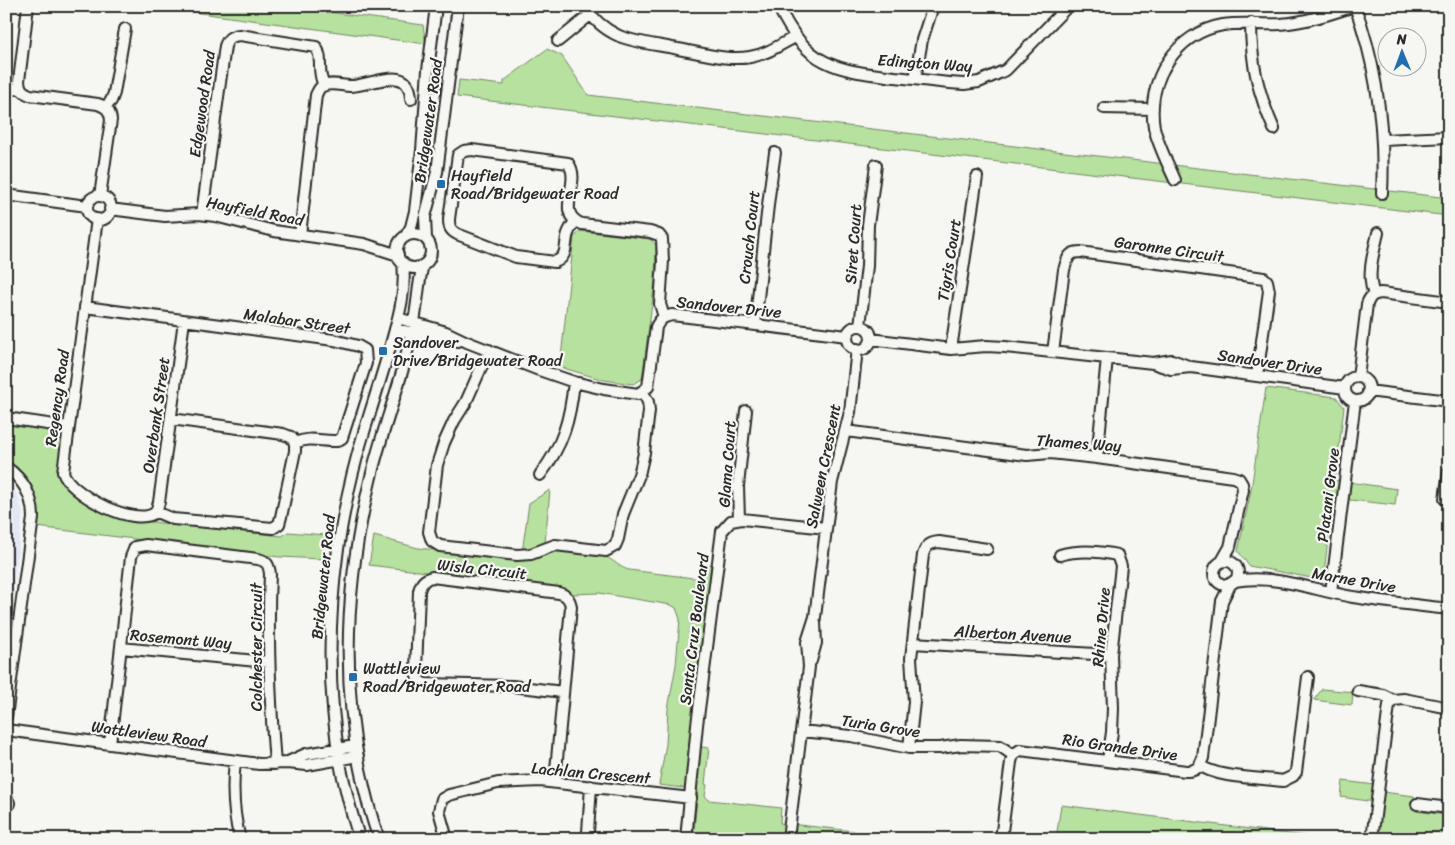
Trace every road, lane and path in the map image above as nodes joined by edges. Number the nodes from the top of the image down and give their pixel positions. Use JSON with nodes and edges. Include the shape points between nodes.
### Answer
{"nodes":[{"id":1,"x":28,"y":6,"type":"edge"},
{"id":2,"x":436,"y":6,"type":"edge"},
{"id":3,"x":458,"y":6,"type":"edge"},
{"id":4,"x":778,"y":6,"type":"edge"},
{"id":5,"x":933,"y":6,"type":"edge"},
{"id":6,"x":1068,"y":6,"type":"edge"},
{"id":7,"x":1354,"y":6,"type":"edge"},
{"id":8,"x":587,"y":11,"type":"edge"},
{"id":9,"x":1251,"y":24,"type":"junction"},
{"id":10,"x":125,"y":29,"type":"dead end"},
{"id":11,"x":795,"y":37,"type":"junction"},
{"id":12,"x":558,"y":41,"type":"dead end"},
{"id":13,"x":915,"y":79,"type":"junction"},
{"id":14,"x":324,"y":85,"type":"junction"},
{"id":15,"x":20,"y":88,"type":"junction"},
{"id":16,"x":6,"y":91,"type":"edge"},
{"id":17,"x":411,"y":99,"type":"dead end"},
{"id":18,"x":105,"y":107,"type":"junction"},
{"id":19,"x":1104,"y":108,"type":"dead end"},
{"id":20,"x":1153,"y":109,"type":"junction"},
{"id":21,"x":1274,"y":129,"type":"dead end"},
{"id":22,"x":1449,"y":137,"type":"edge"},
{"id":23,"x":1383,"y":140,"type":"junction"},
{"id":24,"x":775,"y":153,"type":"dead end"},
{"id":25,"x":876,"y":165,"type":"dead end"},
{"id":26,"x":977,"y":176,"type":"dead end"},
{"id":27,"x":1175,"y":180,"type":"dead end"},
{"id":28,"x":1382,"y":193,"type":"dead end"},
{"id":29,"x":6,"y":195,"type":"edge"},
{"id":30,"x":100,"y":196,"type":"junction"},
{"id":31,"x":87,"y":206,"type":"junction"},
{"id":32,"x":110,"y":209,"type":"junction"},
{"id":33,"x":202,"y":214,"type":"junction"},
{"id":34,"x":97,"y":219,"type":"junction"},
{"id":35,"x":574,"y":221,"type":"junction"},
{"id":36,"x":1378,"y":233,"type":"dead end"},
{"id":37,"x":300,"y":235,"type":"junction"},
{"id":38,"x":403,"y":238,"type":"junction"},
{"id":39,"x":426,"y":238,"type":"junction"},
{"id":40,"x":364,"y":244,"type":"junction"},
{"id":41,"x":400,"y":259,"type":"junction"},
{"id":42,"x":423,"y":265,"type":"junction"},
{"id":43,"x":1374,"y":294,"type":"junction"},
{"id":44,"x":1449,"y":302,"type":"edge"},
{"id":45,"x":85,"y":307,"type":"junction"},
{"id":46,"x":664,"y":317,"type":"junction"},
{"id":47,"x":398,"y":318,"type":"junction"},
{"id":48,"x":184,"y":321,"type":"junction"},
{"id":49,"x":755,"y":324,"type":"junction"},
{"id":50,"x":860,"y":326,"type":"junction"},
{"id":51,"x":413,"y":327,"type":"junction"},
{"id":52,"x":395,"y":329,"type":"junction"},
{"id":53,"x":847,"y":336,"type":"junction"},
{"id":54,"x":871,"y":339,"type":"junction"},
{"id":55,"x":951,"y":349,"type":"junction"},
{"id":56,"x":490,"y":350,"type":"junction"},
{"id":57,"x":857,"y":350,"type":"junction"},
{"id":58,"x":1053,"y":352,"type":"junction"},
{"id":59,"x":1107,"y":358,"type":"junction"},
{"id":60,"x":1257,"y":376,"type":"junction"},
{"id":61,"x":1358,"y":377,"type":"junction"},
{"id":62,"x":574,"y":382,"type":"junction"},
{"id":63,"x":1345,"y":388,"type":"junction"},
{"id":64,"x":1368,"y":391,"type":"junction"},
{"id":65,"x":643,"y":392,"type":"junction"},
{"id":66,"x":1355,"y":401,"type":"junction"},
{"id":67,"x":1449,"y":401,"type":"edge"},
{"id":68,"x":746,"y":411,"type":"dead end"},
{"id":69,"x":6,"y":418,"type":"edge"},
{"id":70,"x":171,"y":419,"type":"junction"},
{"id":71,"x":68,"y":427,"type":"junction"},
{"id":72,"x":846,"y":431,"type":"junction"},
{"id":73,"x":295,"y":443,"type":"junction"},
{"id":74,"x":1097,"y":458,"type":"junction"},
{"id":75,"x":6,"y":467,"type":"edge"},
{"id":76,"x":1449,"y":471,"type":"edge"},
{"id":77,"x":540,"y":475,"type":"dead end"},
{"id":78,"x":1444,"y":498,"type":"dead end"},
{"id":79,"x":156,"y":512,"type":"junction"},
{"id":80,"x":738,"y":519,"type":"junction"},
{"id":81,"x":826,"y":528,"type":"junction"},
{"id":82,"x":1230,"y":547,"type":"junction"},
{"id":83,"x":986,"y":549,"type":"dead end"},
{"id":84,"x":1060,"y":555,"type":"dead end"},
{"id":85,"x":1222,"y":561,"type":"junction"},
{"id":86,"x":1235,"y":565,"type":"junction"},
{"id":87,"x":1254,"y":578,"type":"junction"},
{"id":88,"x":1217,"y":581,"type":"junction"},
{"id":89,"x":1233,"y":582,"type":"junction"},
{"id":90,"x":1331,"y":592,"type":"junction"},
{"id":91,"x":1222,"y":601,"type":"junction"},
{"id":92,"x":1449,"y":610,"type":"edge"},
{"id":93,"x":913,"y":643,"type":"junction"},
{"id":94,"x":120,"y":648,"type":"junction"},
{"id":95,"x":1111,"y":655,"type":"junction"},
{"id":96,"x":268,"y":662,"type":"junction"},
{"id":97,"x":1308,"y":677,"type":"dead end"},
{"id":98,"x":1358,"y":691,"type":"dead end"},
{"id":99,"x":563,"y":692,"type":"junction"},
{"id":100,"x":1393,"y":700,"type":"junction"},
{"id":101,"x":1449,"y":708,"type":"edge"},
{"id":102,"x":6,"y":717,"type":"edge"},
{"id":103,"x":6,"y":730,"type":"edge"},
{"id":104,"x":801,"y":731,"type":"junction"},
{"id":105,"x":110,"y":744,"type":"junction"},
{"id":106,"x":909,"y":748,"type":"junction"},
{"id":107,"x":356,"y":751,"type":"junction"},
{"id":108,"x":339,"y":754,"type":"junction"},
{"id":109,"x":1013,"y":755,"type":"junction"},
{"id":110,"x":235,"y":761,"type":"junction"},
{"id":111,"x":1108,"y":761,"type":"junction"},
{"id":112,"x":275,"y":764,"type":"junction"},
{"id":113,"x":1200,"y":765,"type":"junction"},
{"id":114,"x":555,"y":782,"type":"junction"},
{"id":115,"x":591,"y":786,"type":"junction"},
{"id":116,"x":6,"y":798,"type":"edge"},
{"id":117,"x":691,"y":798,"type":"junction"},
{"id":118,"x":1422,"y":807,"type":"dead end"},
{"id":119,"x":1449,"y":808,"type":"edge"},
{"id":120,"x":6,"y":811,"type":"edge"},
{"id":121,"x":1449,"y":822,"type":"edge"},
{"id":122,"x":240,"y":839,"type":"edge"},
{"id":123,"x":360,"y":839,"type":"edge"},
{"id":124,"x":379,"y":839,"type":"edge"},
{"id":125,"x":447,"y":839,"type":"edge"},
{"id":126,"x":586,"y":839,"type":"edge"},
{"id":127,"x":686,"y":839,"type":"edge"},
{"id":128,"x":788,"y":839,"type":"edge"},
{"id":129,"x":1002,"y":839,"type":"edge"},
{"id":130,"x":1372,"y":839,"type":"edge"},
{"id":131,"x":1447,"y":839,"type":"edge"}],
"edges":[{"from":1,"to":15,"type":"street"},
{"from":2,"to":38,"type":"street","name":"Bridgewater Road","via":[[414,211],[411,227]]},
{"from":3,"to":39,"type":"street","name":"Bridgewater Road","via":[[437,172],[425,217]]},
{"from":4,"to":11,"type":"street","name":"Edington Way"},
{"from":5,"to":13,"type":"street","via":[[922,40]]},
{"from":6,"to":13,"type":"street","name":"Edington Way","via":[[1006,70],[979,82],[964,84]]},
{"from":7,"to":9,"type":"street","via":[[1296,22]]},
{"from":7,"to":23,"type":"street","via":[[1373,65]]},
{"from":8,"to":11,"type":"street","via":[[602,26],[627,39],[724,57],[760,55]]},
{"from":8,"to":12,"type":"street"},
{"from":9,"to":20,"type":"street","via":[[1214,27],[1181,46],[1159,77]]},
{"from":9,"to":21,"type":"street","via":[[1254,73]]},
{"from":10,"to":18,"type":"street","via":[[114,94]]},
{"from":11,"to":13,"type":"street","name":"Edington Way","via":[[833,66]]},
{"from":14,"to":17,"type":"street","via":[[364,85],[404,76]]},
{"from":14,"to":33,"type":"street","name":"Edgewood Road","via":[[320,78],[320,53],[316,47],[240,35],[228,39]]},
{"from":14,"to":37,"type":"street","via":[[316,95]]},
{"from":15,"to":16,"type":"street"},
{"from":15,"to":18,"type":"street","via":[[30,96]]},
{"from":18,"to":30,"type":"street","via":[[111,120]]},
{"from":19,"to":20,"type":"street"},
{"from":20,"to":27,"type":"street","via":[[1158,140]]},
{"from":22,"to":23,"type":"street"},
{"from":23,"to":28,"type":"street"},
{"from":24,"to":49,"type":"street","name":"Crouch Court"},
{"from":25,"to":50,"type":"street","name":"Siret Court"},
{"from":26,"to":55,"type":"street","name":"Tigris Court"},
{"from":29,"to":31,"type":"street"},
{"from":30,"to":31,"type":"street","via":[[91,199]]},
{"from":30,"to":32,"type":"street","via":[[107,200]]},
{"from":31,"to":34,"type":"street","via":[[90,215]]},
{"from":32,"to":33,"type":"street","name":"Hayfield Road","via":[[165,216]]},
{"from":32,"to":34,"type":"street","via":[[106,216]]},
{"from":33,"to":37,"type":"street","name":"Hayfield Road"},
{"from":34,"to":45,"type":"street","name":"Regency Road"},
{"from":35,"to":35,"type":"street","via":[[569,216],[573,175],[568,163],[472,150],[458,155],[448,219],[451,230],[457,234],[516,257],[555,262],[564,256],[567,236]]},
{"from":35,"to":46,"type":"street","via":[[659,235],[663,261],[660,304]]},
{"from":36,"to":43,"type":"street","via":[[1370,279]]},
{"from":37,"to":40,"type":"street","name":"Hayfield Road"},
{"from":38,"to":39,"type":"street","via":[[416,234]]},
{"from":38,"to":40,"type":"street","name":"Hayfield Road","via":[[390,243]]},
{"from":38,"to":41,"type":"street","via":[[399,244]]},
{"from":39,"to":42,"type":"street","via":[[431,252]]},
{"from":40,"to":41,"type":"street","name":"Hayfield Road"},
{"from":41,"to":42,"type":"street","via":[[414,268]]},
{"from":41,"to":47,"type":"street","name":"Bridgewater Road","via":[[404,285]]},
{"from":42,"to":51,"type":"street","name":"Bridgewater Road"},
{"from":43,"to":44,"type":"street"},
{"from":43,"to":61,"type":"street","via":[[1367,304]]},
{"from":45,"to":48,"type":"street","name":"Malabar Street"},
{"from":45,"to":71,"type":"street","name":"Regency Road"},
{"from":46,"to":49,"type":"street","name":"Sandover Drive","via":[[672,315]]},
{"from":46,"to":65,"type":"street","name":"Sandover Drive","via":[[656,327],[650,381]]},
{"from":47,"to":51,"type":"street"},
{"from":47,"to":52,"type":"street","name":"Bridgewater Road"},
{"from":48,"to":70,"type":"street","name":"Overbank Street"},
{"from":48,"to":73,"type":"street","name":"Malabar Street","via":[[334,340],[365,350],[366,363],[342,438],[337,441],[312,438]]},
{"from":49,"to":53,"type":"street","name":"Sandover Drive"},
{"from":50,"to":53,"type":"street","via":[[850,329]]},
{"from":50,"to":54,"type":"street","via":[[868,330]]},
{"from":51,"to":52,"type":"street"},
{"from":51,"to":56,"type":"street","via":[[435,338],[467,342]]},
{"from":51,"to":107,"type":"street","name":"Bridgewater Road","via":[[377,454],[355,556],[348,660],[349,700]]},
{"from":52,"to":108,"type":"street","name":"Bridgewater Road","via":[[356,462],[337,554],[331,654],[332,702]]},
{"from":53,"to":57,"type":"street","via":[[850,346]]},
{"from":54,"to":55,"type":"street","name":"Sandover Drive"},
{"from":54,"to":57,"type":"street","via":[[867,346]]},
{"from":55,"to":58,"type":"street","name":"Sandover Drive","via":[[986,346]]},
{"from":56,"to":62,"type":"street"},
{"from":56,"to":65,"type":"street","via":[[444,443],[438,465],[429,532],[432,541],[440,546],[517,555],[531,554],[555,545],[606,551],[615,546],[644,453],[649,410]]},
{"from":57,"to":72,"type":"street","name":"Salween Crescent"},
{"from":58,"to":59,"type":"street","name":"Sandover Drive"},
{"from":58,"to":60,"type":"street","name":"Garonne Circuit","via":[[1066,264],[1071,254],[1080,252],[1264,278],[1268,281],[1269,291]]},
{"from":59,"to":60,"type":"street","name":"Sandover Drive","via":[[1154,363],[1172,360],[1190,367]]},
{"from":59,"to":74,"type":"street"},
{"from":60,"to":63,"type":"street","name":"Sandover Drive"},
{"from":61,"to":63,"type":"street","via":[[1348,380]]},
{"from":61,"to":64,"type":"street","via":[[1365,381]]},
{"from":62,"to":65,"type":"street","via":[[632,393]]},
{"from":62,"to":77,"type":"street","via":[[568,425],[553,458]]},
{"from":63,"to":66,"type":"street","via":[[1348,397]]},
{"from":64,"to":66,"type":"street","via":[[1365,398]]},
{"from":64,"to":67,"type":"street"},
{"from":66,"to":90,"type":"street","name":"Platani Grove"},
{"from":68,"to":80,"type":"street","name":"Glama Court"},
{"from":69,"to":71,"type":"street"},
{"from":70,"to":73,"type":"street","via":[[283,434]]},
{"from":70,"to":79,"type":"street","name":"Overbank Street"},
{"from":71,"to":79,"type":"street","name":"Regency Road","via":[[63,467],[66,479],[94,501],[116,511],[143,516]]},
{"from":72,"to":74,"type":"street","name":"Thames Way","via":[[1027,455],[1050,453]]},
{"from":72,"to":81,"type":"street","name":"Salween Crescent","via":[[832,482]]},
{"from":73,"to":79,"type":"street","via":[[281,518],[273,528],[173,519]]},
{"from":74,"to":82,"type":"street","name":"Thames Way","via":[[1239,479],[1243,489]]},
{"from":75,"to":102,"type":"street","via":[[27,489],[34,518]]},
{"from":76,"to":78,"type":"street"},
{"from":80,"to":81,"type":"street"},
{"from":80,"to":117,"type":"street","name":"Santa Cruz Boulevard","via":[[724,527],[720,540]]},
{"from":81,"to":104,"type":"street","name":"Salween Crescent","via":[[815,617],[807,642],[809,667]]},
{"from":82,"to":85,"type":"street","name":"Thames Way"},
{"from":82,"to":86,"type":"street","name":"Thames Way"},
{"from":83,"to":93,"type":"street","via":[[939,542],[926,547]]},
{"from":84,"to":95,"type":"street","name":"Rhine Drive","via":[[1070,552],[1109,553],[1116,554],[1120,560]]},
{"from":85,"to":86,"type":"street"},
{"from":85,"to":88,"type":"street","via":[[1214,568]]},
{"from":86,"to":87,"type":"street","name":"Marne Drive"},
{"from":86,"to":89,"type":"street","via":[[1238,575]]},
{"from":87,"to":89,"type":"street","name":"Marne Drive"},
{"from":87,"to":90,"type":"street","name":"Marne Drive"},
{"from":88,"to":89,"type":"street","via":[[1224,585]]},
{"from":88,"to":91,"type":"street","name":"Rio Grande Drive"},
{"from":89,"to":91,"type":"street","name":"Rio Grande Drive"},
{"from":90,"to":92,"type":"street","name":"Marne Drive"},
{"from":91,"to":113,"type":"street","name":"Rio Grande Drive"},
{"from":93,"to":95,"type":"street","name":"Alberton Avenue"},
{"from":93,"to":106,"type":"street","via":[[914,702]]},
{"from":94,"to":96,"type":"street","name":"Rosemont Way"},
{"from":94,"to":96,"type":"street","name":"Colchester Circuit","via":[[132,552],[146,545],[265,561],[270,574]]},
{"from":94,"to":105,"type":"street","name":"Colchester Circuit"},
{"from":95,"to":111,"type":"street","name":"Rhine Drive","via":[[1113,708]]},
{"from":96,"to":112,"type":"street","name":"Colchester Circuit"},
{"from":97,"to":113,"type":"street","via":[[1293,776],[1283,781],[1216,773]]},
{"from":98,"to":100,"type":"street"},
{"from":99,"to":99,"type":"street","name":"Wisla Circuit","via":[[571,607],[565,595],[432,577],[421,584],[416,670],[420,682]]},
{"from":99,"to":114,"type":"street","name":"Wisla Circuit"},
{"from":100,"to":101,"type":"street","via":[[1404,699]]},
{"from":100,"to":130,"type":"street","via":[[1388,711]]},
{"from":103,"to":105,"type":"street","name":"Wattleview Road"},
{"from":104,"to":106,"type":"street","name":"Turia Grove","via":[[851,736]]},
{"from":104,"to":128,"type":"street","name":"Salween Crescent"},
{"from":105,"to":110,"type":"street","name":"Wattleview Road"},
{"from":106,"to":109,"type":"street","name":"Turia Grove","via":[[996,746]]},
{"from":107,"to":108,"type":"street","name":"Wattleview Road"},
{"from":107,"to":124,"type":"street","name":"Bridgewater Road"},
{"from":108,"to":112,"type":"street","name":"Wattleview Road","via":[[307,764]]},
{"from":108,"to":123,"type":"street","name":"Bridgewater Road"},
{"from":109,"to":111,"type":"street","name":"Rio Grande Drive","via":[[1020,750],[1028,750]]},
{"from":109,"to":129,"type":"street"},
{"from":110,"to":112,"type":"street","name":"Wattleview Road"},
{"from":110,"to":122,"type":"street","via":[[232,791]]},
{"from":111,"to":113,"type":"street","name":"Rio Grande Drive","via":[[1190,772]]},
{"from":114,"to":115,"type":"street","name":"Lachlan Crescent"},
{"from":114,"to":125,"type":"street","name":"Lachlan Crescent","via":[[498,783],[445,797],[440,802],[439,811]]},
{"from":115,"to":117,"type":"street","name":"Lachlan Crescent"},
{"from":115,"to":126,"type":"street"},
{"from":116,"to":120,"type":"street"},
{"from":117,"to":127,"type":"street","name":"Santa Cruz Boulevard"},
{"from":118,"to":119,"type":"street"},
{"from":121,"to":131,"type":"street"}]}
